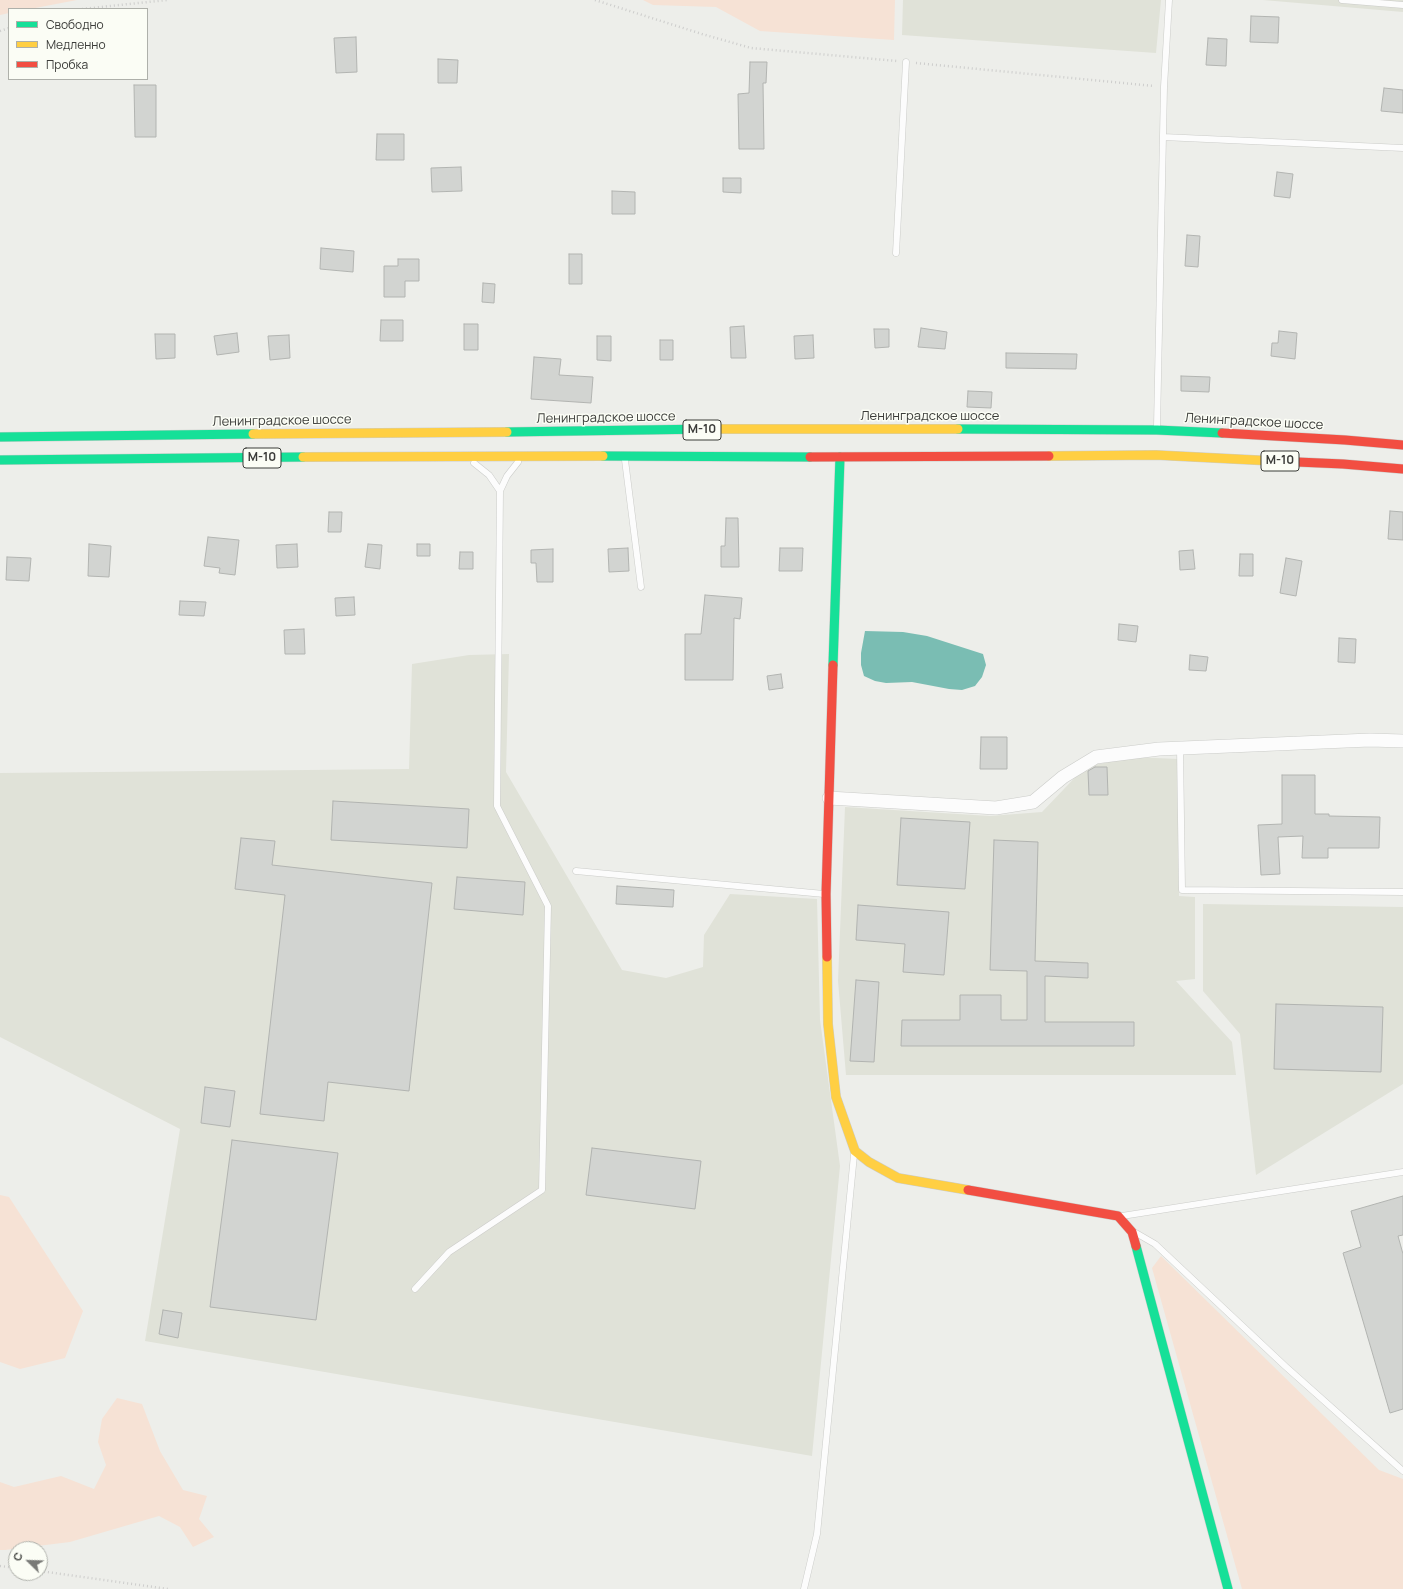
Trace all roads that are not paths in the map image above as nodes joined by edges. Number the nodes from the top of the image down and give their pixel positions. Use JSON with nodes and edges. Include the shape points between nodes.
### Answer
{"nodes":[{"id":1,"x":1169,"y":0,"type":"edge"},
{"id":2,"x":1342,"y":0,"type":"edge"},
{"id":3,"x":1403,"y":5,"type":"edge"},
{"id":4,"x":906,"y":62,"type":"road end"},
{"id":5,"x":1163,"y":137,"type":"junction"},
{"id":6,"x":1403,"y":148,"type":"edge"},
{"id":7,"x":896,"y":252,"type":"dead end"},
{"id":8,"x":1157,"y":430,"type":"junction"},
{"id":9,"x":0,"y":437,"type":"edge"},
{"id":10,"x":1403,"y":445,"type":"edge"},
{"id":11,"x":463,"y":456,"type":"junction"},
{"id":12,"x":524,"y":457,"type":"junction"},
{"id":13,"x":624,"y":457,"type":"junction"},
{"id":14,"x":840,"y":457,"type":"junction"},
{"id":15,"x":0,"y":460,"type":"edge"},
{"id":16,"x":1403,"y":469,"type":"edge"},
{"id":17,"x":500,"y":491,"type":"junction"},
{"id":18,"x":641,"y":587,"type":"dead end"},
{"id":19,"x":1403,"y":741,"type":"edge"},
{"id":20,"x":1180,"y":748,"type":"junction"},
{"id":21,"x":829,"y":798,"type":"junction"},
{"id":22,"x":576,"y":871,"type":"dead end"},
{"id":23,"x":1403,"y":892,"type":"edge"},
{"id":24,"x":826,"y":894,"type":"junction"},
{"id":25,"x":855,"y":1151,"type":"junction"},
{"id":26,"x":1403,"y":1172,"type":"edge"},
{"id":27,"x":1118,"y":1216,"type":"junction"},
{"id":28,"x":1132,"y":1232,"type":"junction"},
{"id":29,"x":415,"y":1289,"type":"dead end"},
{"id":30,"x":1403,"y":1471,"type":"edge"},
{"id":31,"x":804,"y":1589,"type":"edge"},
{"id":32,"x":1228,"y":1589,"type":"edge"}],
"edges":[{"from":1,"to":5,"type":"lane"},
{"from":2,"to":3,"type":"lane"},
{"from":4,"to":7,"type":"lane"},
{"from":5,"to":6,"type":"lane"},
{"from":5,"to":8,"type":"lane"},
{"from":8,"to":9,"type":"main road","name":"Ленинградское шоссе","number":"М-10","via":[[840,428]]},
{"from":8,"to":10,"type":"main road","name":"Ленинградское шоссе","number":"М-10"},
{"from":11,"to":12,"type":"main road","number":"М-10"},
{"from":11,"to":15,"type":"main road","number":"М-10"},
{"from":11,"to":17,"type":"lane","via":[[489,475]]},
{"from":12,"to":13,"type":"main road","number":"М-10"},
{"from":12,"to":17,"type":"lane","via":[[514,465]]},
{"from":13,"to":14,"type":"main road","number":"М-10"},
{"from":13,"to":18,"type":"lane"},
{"from":14,"to":16,"type":"main road","number":"М-10","via":[[1156,455]]},
{"from":14,"to":21,"type":"main road"},
{"from":17,"to":29,"type":"lane","via":[[497,806],[548,906],[542,1190],[449,1252]]},
{"from":19,"to":20,"type":"street","via":[[1370,740]]},
{"from":20,"to":21,"type":"street","via":[[1096,757],[1063,777],[1033,802],[996,808]]},
{"from":20,"to":23,"type":"lane","via":[[1182,890]]},
{"from":21,"to":24,"type":"main road"},
{"from":22,"to":24,"type":"lane"},
{"from":24,"to":25,"type":"main road","via":[[828,1024],[836,1097]]},
{"from":25,"to":27,"type":"main road","via":[[898,1178]]},
{"from":25,"to":31,"type":"lane","via":[[817,1534]]},
{"from":26,"to":27,"type":"lane"},
{"from":27,"to":28,"type":"main road"},
{"from":28,"to":30,"type":"lane","via":[[1155,1244],[1285,1366]]},
{"from":28,"to":32,"type":"main road"}]}
